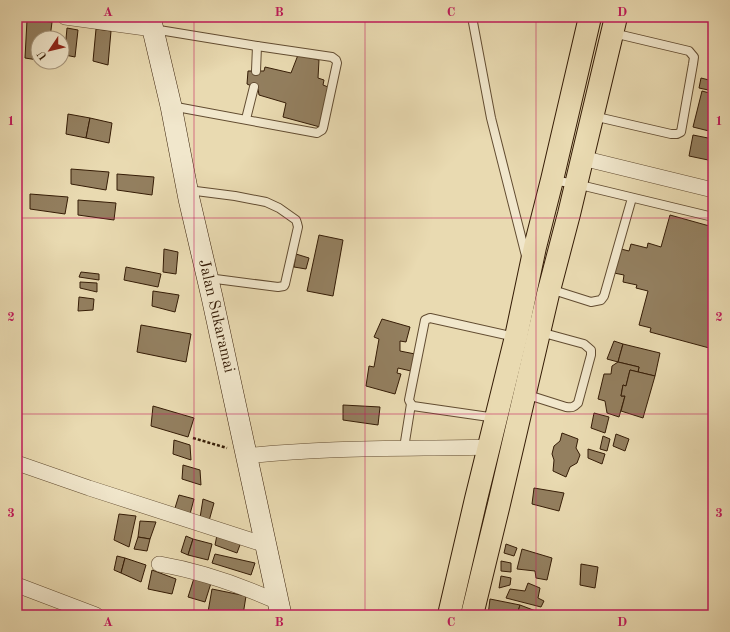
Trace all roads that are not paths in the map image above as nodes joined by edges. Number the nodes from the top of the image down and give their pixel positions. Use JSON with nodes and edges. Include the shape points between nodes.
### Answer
{"nodes":[{"id":1,"x":65,"y":17,"type":"edge"},
{"id":2,"x":472,"y":17,"type":"edge"},
{"id":3,"x":590,"y":17,"type":"edge"},
{"id":4,"x":152,"y":23,"type":"edge"},
{"id":5,"x":614,"y":25,"type":"edge"},
{"id":6,"x":258,"y":46,"type":"junction"},
{"id":7,"x":256,"y":71,"type":"dead end"},
{"id":8,"x":254,"y":87,"type":"dead end"},
{"id":9,"x":171,"y":106,"type":"junction"},
{"id":10,"x":592,"y":116,"type":"junction"},
{"id":11,"x":246,"y":119,"type":"junction"},
{"id":12,"x":582,"y":158,"type":"junction"},
{"id":13,"x":552,"y":180,"type":"junction"},
{"id":14,"x":576,"y":184,"type":"junction"},
{"id":15,"x":187,"y":189,"type":"junction"},
{"id":16,"x":713,"y":190,"type":"edge"},
{"id":17,"x":632,"y":198,"type":"junction"},
{"id":18,"x":713,"y":217,"type":"edge"},
{"id":19,"x":530,"y":272,"type":"junction"},
{"id":20,"x":208,"y":278,"type":"junction"},
{"id":21,"x":550,"y":289,"type":"junction"},
{"id":22,"x":539,"y":332,"type":"junction"},
{"id":23,"x":516,"y":337,"type":"junction"},
{"id":24,"x":525,"y":394,"type":"junction"},
{"id":25,"x":411,"y":404,"type":"junction"},
{"id":26,"x":496,"y":418,"type":"junction"},
{"id":27,"x":489,"y":447,"type":"junction"},
{"id":28,"x":404,"y":448,"type":"junction"},
{"id":29,"x":246,"y":456,"type":"junction"},
{"id":30,"x":17,"y":463,"type":"edge"},
{"id":31,"x":476,"y":499,"type":"junction"},
{"id":32,"x":499,"y":504,"type":"junction"},
{"id":33,"x":266,"y":546,"type":"junction"},
{"id":34,"x":159,"y":564,"type":"dead end"},
{"id":35,"x":17,"y":585,"type":"edge"},
{"id":36,"x":280,"y":608,"type":"edge"},
{"id":37,"x":96,"y":615,"type":"edge"},
{"id":38,"x":449,"y":615,"type":"edge"},
{"id":39,"x":472,"y":615,"type":"edge"}],
"edges":[{"from":1,"to":4,"type":"street"},
{"from":2,"to":19,"type":"lane","via":[[492,118]]},
{"from":3,"to":13,"type":"main road"},
{"from":4,"to":6,"type":"lane"},
{"from":4,"to":9,"type":"street","name":"Jalan Sukaramai"},
{"from":5,"to":10,"type":"main road"},
{"from":5,"to":10,"type":"lane","via":[[689,51],[694,57],[681,132],[671,134]]},
{"from":6,"to":7,"type":"lane"},
{"from":6,"to":11,"type":"lane","via":[[332,57],[337,63],[322,130],[316,133]]},
{"from":8,"to":11,"type":"lane"},
{"from":9,"to":11,"type":"lane"},
{"from":9,"to":15,"type":"street","name":"Jalan Sukaramai"},
{"from":10,"to":12,"type":"main road"},
{"from":12,"to":14,"type":"main road"},
{"from":12,"to":16,"type":"street"},
{"from":13,"to":14,"type":"lane"},
{"from":13,"to":19,"type":"main road"},
{"from":14,"to":17,"type":"lane"},
{"from":14,"to":21,"type":"main road"},
{"from":15,"to":20,"type":"street","name":"Jalan Sukaramai"},
{"from":15,"to":20,"type":"lane","via":[[266,202],[279,208],[298,223],[284,286]]},
{"from":17,"to":18,"type":"lane"},
{"from":17,"to":21,"type":"lane","via":[[601,300],[591,302]]},
{"from":19,"to":23,"type":"main road"},
{"from":20,"to":29,"type":"street","name":"Jalan Sukaramai"},
{"from":21,"to":22,"type":"main road"},
{"from":22,"to":24,"type":"main road"},
{"from":22,"to":24,"type":"lane","via":[[584,344],[591,350],[591,355],[578,403],[572,408]]},
{"from":23,"to":25,"type":"lane","via":[[430,318],[425,320],[409,400]]},
{"from":23,"to":26,"type":"main road"},
{"from":24,"to":32,"type":"main road"},
{"from":25,"to":26,"type":"lane"},
{"from":25,"to":28,"type":"lane"},
{"from":26,"to":27,"type":"main road"},
{"from":27,"to":28,"type":"street"},
{"from":27,"to":31,"type":"main road"},
{"from":28,"to":29,"type":"street","via":[[278,452]]},
{"from":29,"to":33,"type":"street","name":"Jalan Sukaramai"},
{"from":30,"to":33,"type":"street"},
{"from":31,"to":32,"type":"main road"},
{"from":31,"to":38,"type":"main road"},
{"from":32,"to":39,"type":"main road"},
{"from":33,"to":36,"type":"street","name":"Jalan Sukaramai"},
{"from":34,"to":36,"type":"street","via":[[242,587]]},
{"from":35,"to":37,"type":"street"}]}
